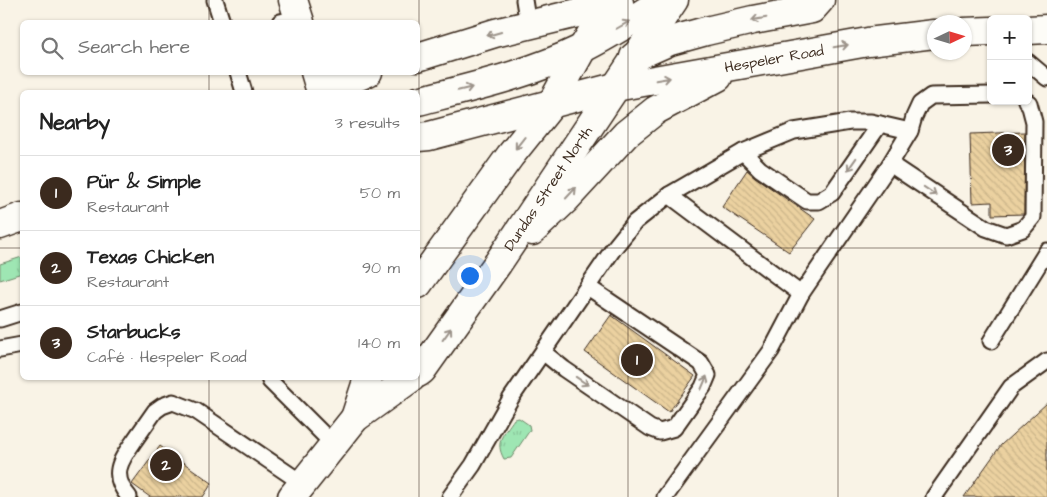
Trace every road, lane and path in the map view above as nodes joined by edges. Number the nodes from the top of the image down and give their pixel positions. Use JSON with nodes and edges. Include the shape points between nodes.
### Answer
{"nodes":[{"id":1,"x":215,"y":0,"type":"edge"},
{"id":2,"x":664,"y":0,"type":"edge"},
{"id":3,"x":674,"y":0,"type":"edge"},
{"id":4,"x":820,"y":0,"type":"edge"},
{"id":5,"x":620,"y":3,"type":"edge"},
{"id":6,"x":564,"y":7,"type":"edge"},
{"id":7,"x":526,"y":12,"type":"edge"},
{"id":8,"x":221,"y":20,"type":"edge"},
{"id":9,"x":1047,"y":29,"type":"edge"},
{"id":10,"x":1032,"y":30,"type":"edge"},
{"id":11,"x":927,"y":35,"type":"edge"},
{"id":12,"x":582,"y":48,"type":"junction"},
{"id":13,"x":420,"y":56,"type":"edge"},
{"id":14,"x":636,"y":56,"type":"junction"},
{"id":15,"x":742,"y":64,"type":"junction"},
{"id":16,"x":1032,"y":65,"type":"edge"},
{"id":17,"x":239,"y":75,"type":"edge"},
{"id":18,"x":316,"y":75,"type":"edge"},
{"id":19,"x":361,"y":75,"type":"edge"},
{"id":20,"x":1047,"y":78,"type":"edge"},
{"id":21,"x":615,"y":87,"type":"junction"},
{"id":22,"x":243,"y":90,"type":"edge"},
{"id":23,"x":320,"y":90,"type":"edge"},
{"id":24,"x":326,"y":90,"type":"edge"},
{"id":25,"x":987,"y":95,"type":"edge"},
{"id":26,"x":420,"y":101,"type":"edge"},
{"id":27,"x":551,"y":105,"type":"junction"},
{"id":28,"x":1030,"y":105,"type":"edge"},
{"id":29,"x":880,"y":124,"type":"junction"},
{"id":30,"x":910,"y":130,"type":"junction"},
{"id":31,"x":420,"y":137,"type":"edge"},
{"id":32,"x":742,"y":152,"type":"junction"},
{"id":33,"x":890,"y":164,"type":"junction"},
{"id":34,"x":668,"y":195,"type":"junction"},
{"id":35,"x":20,"y":218,"type":"edge"},
{"id":36,"x":0,"y":225,"type":"edge"},
{"id":37,"x":1047,"y":251,"type":"edge"},
{"id":38,"x":498,"y":263,"type":"junction"},
{"id":39,"x":420,"y":281,"type":"edge"},
{"id":40,"x":588,"y":287,"type":"junction"},
{"id":41,"x":801,"y":294,"type":"junction"},
{"id":42,"x":20,"y":313,"type":"edge"},
{"id":43,"x":0,"y":319,"type":"edge"},
{"id":44,"x":991,"y":341,"type":"dead end"},
{"id":45,"x":20,"y":345,"type":"edge"},
{"id":46,"x":0,"y":350,"type":"edge"},
{"id":47,"x":543,"y":352,"type":"junction"},
{"id":48,"x":1047,"y":361,"type":"edge"},
{"id":49,"x":420,"y":372,"type":"edge"},
{"id":50,"x":270,"y":380,"type":"edge"},
{"id":51,"x":354,"y":380,"type":"edge"},
{"id":52,"x":367,"y":380,"type":"edge"},
{"id":53,"x":408,"y":380,"type":"edge"},
{"id":54,"x":355,"y":418,"type":"junction"},
{"id":55,"x":333,"y":444,"type":"junction"},
{"id":56,"x":297,"y":490,"type":"edge"},
{"id":57,"x":129,"y":497,"type":"edge"},
{"id":58,"x":450,"y":497,"type":"edge"},
{"id":59,"x":665,"y":497,"type":"edge"},
{"id":60,"x":934,"y":497,"type":"edge"}],
"edges":[{"from":1,"to":8,"type":"lane"},
{"from":12,"to":2,"type":"main road","one_way":true},
{"from":3,"to":14,"type":"main road","name":"Dundas Street North"},
{"from":4,"to":14,"type":"main road","one_way":true,"via":[[812,9],[706,31],[670,41]]},
{"from":5,"to":6,"type":"main road"},
{"from":5,"to":12,"type":"main road"},
{"from":6,"to":7,"type":"main road"},
{"from":7,"to":13,"type":"main road","one_way":true},
{"from":9,"to":10,"type":"main road"},
{"from":15,"to":11,"type":"main road","name":"Hespeler Road","one_way":true},
{"from":26,"to":12,"type":"main road","one_way":true,"via":[[544,65]]},
{"from":12,"to":27,"type":"main road"},
{"from":14,"to":21,"type":"main road","name":"Dundas Street North"},
{"from":14,"to":27,"type":"main road"},
{"from":21,"to":15,"type":"main road","name":"Hespeler Road","one_way":true},
{"from":38,"to":15,"type":"main road","one_way":true,"via":[[565,200],[626,134],[656,110]]},
{"from":16,"to":20,"type":"lane"},
{"from":17,"to":22,"type":"lane"},
{"from":18,"to":23,"type":"main road"},
{"from":19,"to":24,"type":"main road"},
{"from":21,"to":27,"type":"main road","name":"Hespeler Road"},
{"from":21,"to":38,"type":"main road","name":"Dundas Street North"},
{"from":25,"to":30,"type":"lane","via":[[931,96],[920,104]]},
{"from":27,"to":31,"type":"main road","name":"Hespeler Road"},
{"from":27,"to":39,"type":"main road","one_way":true},
{"from":33,"to":28,"type":"lane","one_way":true,"via":[[986,228],[1006,235],[1023,229],[1033,217],[1034,122]]},
{"from":29,"to":30,"type":"lane"},
{"from":29,"to":32,"type":"lane","via":[[850,122],[794,131]]},
{"from":29,"to":32,"type":"lane","one_way":true,"via":[[832,194],[820,201],[807,201],[760,169]]},
{"from":30,"to":33,"type":"lane"},
{"from":32,"to":34,"type":"lane"},
{"from":33,"to":41,"type":"lane"},
{"from":34,"to":40,"type":"lane","via":[[635,222]]},
{"from":34,"to":41,"type":"lane"},
{"from":35,"to":36,"type":"main road"},
{"from":37,"to":44,"type":"lane"},
{"from":49,"to":38,"type":"main road","name":"Dundas Street North","one_way":true},
{"from":40,"to":47,"type":"lane"},
{"from":47,"to":40,"type":"lane","one_way":true,"via":[[660,432],[674,428],[703,387],[708,375],[701,364]]},
{"from":41,"to":59,"type":"lane","via":[[771,351]]},
{"from":42,"to":43,"type":"lane"},
{"from":45,"to":46,"type":"lane"},
{"from":47,"to":58,"type":"lane"},
{"from":48,"to":60,"type":"lane","via":[[1011,387]]},
{"from":50,"to":55,"type":"lane"},
{"from":51,"to":54,"type":"main road"},
{"from":52,"to":54,"type":"main road"},
{"from":53,"to":54,"type":"main road"},
{"from":54,"to":55,"type":"main road"},
{"from":55,"to":56,"type":"main road"},
{"from":56,"to":57,"type":"lane","via":[[196,411],[174,402],[155,411],[120,462],[119,476]]}]}
